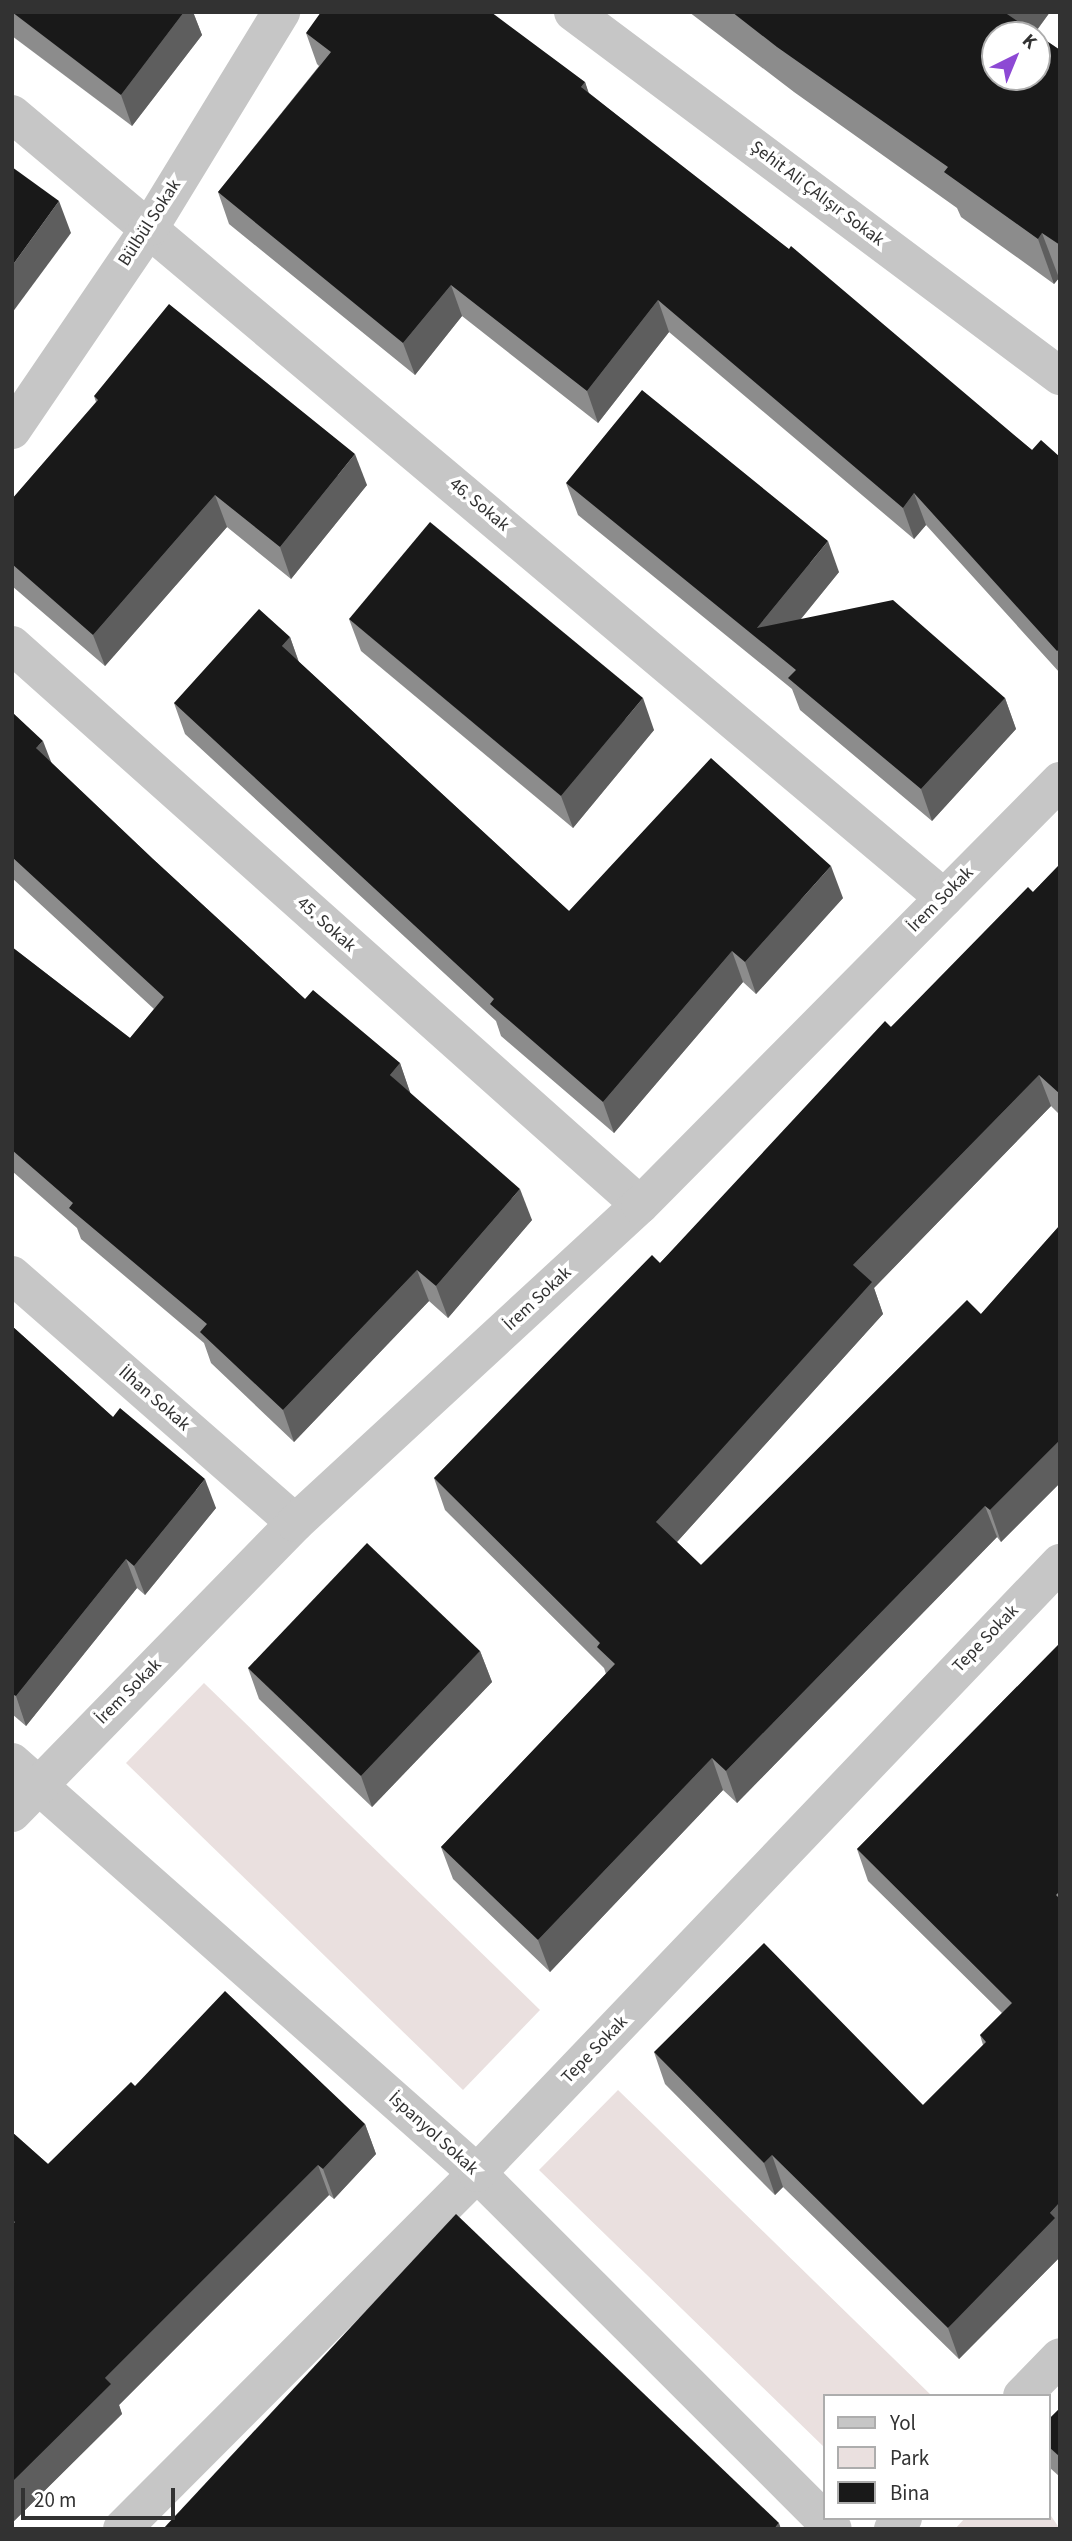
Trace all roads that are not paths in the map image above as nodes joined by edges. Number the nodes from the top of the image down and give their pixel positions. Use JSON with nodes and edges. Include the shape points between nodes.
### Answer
{"nodes":[{"id":1,"x":281,"y":12,"type":"edge"},
{"id":2,"x":573,"y":12,"type":"edge"},
{"id":3,"x":12,"y":114,"type":"edge"},
{"id":4,"x":150,"y":227,"type":"junction"},
{"id":5,"x":1060,"y":376,"type":"edge"},
{"id":6,"x":12,"y":430,"type":"edge"},
{"id":7,"x":12,"y":645,"type":"edge"},
{"id":8,"x":1060,"y":781,"type":"edge"},
{"id":9,"x":943,"y":898,"type":"junction"},
{"id":10,"x":640,"y":1205,"type":"junction"},
{"id":11,"x":12,"y":1275,"type":"edge"},
{"id":12,"x":295,"y":1523,"type":"junction"},
{"id":13,"x":1060,"y":1563,"type":"edge"},
{"id":14,"x":26,"y":1773,"type":"edge"},
{"id":15,"x":12,"y":1813,"type":"edge"},
{"id":16,"x":477,"y":2173,"type":"junction"},
{"id":17,"x":1060,"y":2357,"type":"edge"},
{"id":18,"x":1024,"y":2394,"type":"edge"},
{"id":19,"x":122,"y":2529,"type":"edge"},
{"id":20,"x":833,"y":2529,"type":"edge"}],
"edges":[{"from":1,"to":4,"type":"street","name":"Bülbül Sokak"},
{"from":2,"to":5,"type":"street","name":"Şehit Ali ÇAlışır Sokak"},
{"from":3,"to":4,"type":"street","name":"46. Sokak"},
{"from":4,"to":6,"type":"street","name":"Bülbül Sokak"},
{"from":4,"to":9,"type":"street","name":"46. Sokak"},
{"from":7,"to":10,"type":"street","name":"45. Sokak"},
{"from":8,"to":9,"type":"street","name":"İrem Sokak"},
{"from":9,"to":10,"type":"street","name":"İrem Sokak"},
{"from":10,"to":12,"type":"street","name":"İrem Sokak"},
{"from":11,"to":12,"type":"street","name":"İlhan Sokak"},
{"from":12,"to":14,"type":"street","name":"İrem Sokak"},
{"from":13,"to":16,"type":"street","name":"Tepe Sokak"},
{"from":14,"to":15,"type":"street","name":"İrem Sokak"},
{"from":14,"to":16,"type":"street","name":"İspanyol Sokak"},
{"from":16,"to":19,"type":"street","name":"Tepe Sokak"},
{"from":16,"to":20,"type":"street","name":"İspanyol Sokak"},
{"from":17,"to":18,"type":"street"}]}
